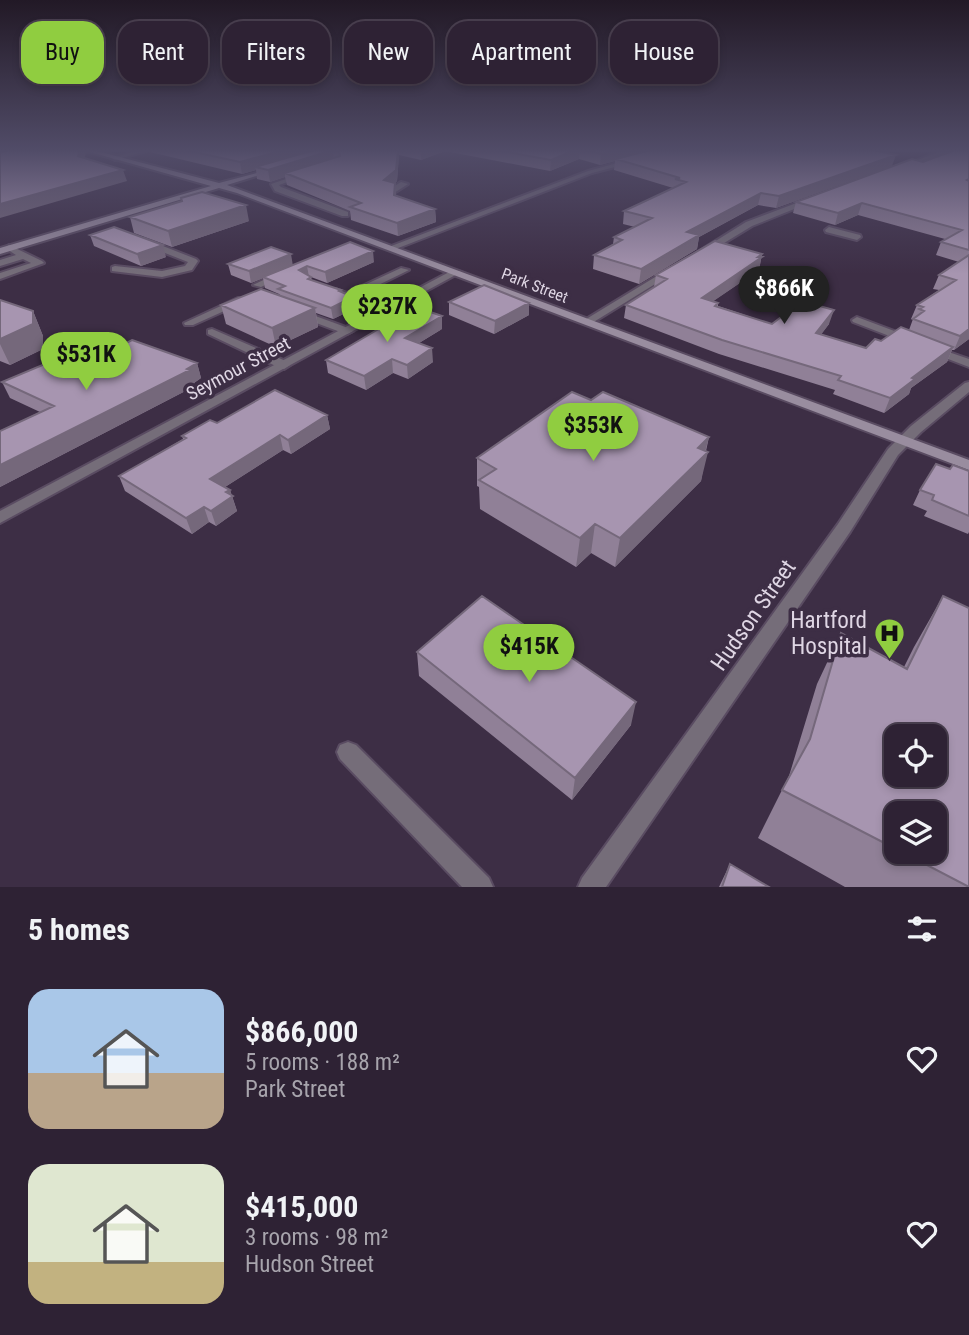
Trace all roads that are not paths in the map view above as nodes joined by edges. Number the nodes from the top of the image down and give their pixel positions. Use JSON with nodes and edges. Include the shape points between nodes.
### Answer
{"nodes":[{"id":1,"x":199,"y":191,"type":"edge"},
{"id":2,"x":237,"y":191,"type":"edge"},
{"id":3,"x":284,"y":191,"type":"edge"},
{"id":4,"x":394,"y":191,"type":"edge"},
{"id":5,"x":539,"y":191,"type":"edge"},
{"id":6,"x":391,"y":194,"type":"edge"},
{"id":7,"x":815,"y":199,"type":"edge"},
{"id":8,"x":345,"y":214,"type":"edge"},
{"id":9,"x":829,"y":230,"type":"dead end"},
{"id":10,"x":132,"y":237,"type":"edge"},
{"id":11,"x":857,"y":237,"type":"dead end"},
{"id":12,"x":370,"y":240,"type":"junction"},
{"id":13,"x":358,"y":245,"type":"edge"},
{"id":14,"x":390,"y":248,"type":"junction"},
{"id":15,"x":4,"y":250,"type":"edge"},
{"id":16,"x":697,"y":255,"type":"edge"},
{"id":17,"x":23,"y":256,"type":"junction"},
{"id":18,"x":0,"y":263,"type":"edge"},
{"id":19,"x":674,"y":268,"type":"edge"},
{"id":20,"x":115,"y":269,"type":"dead end"},
{"id":21,"x":294,"y":269,"type":"edge"},
{"id":22,"x":404,"y":270,"type":"dead end"},
{"id":23,"x":456,"y":272,"type":"junction"},
{"id":24,"x":0,"y":276,"type":"edge"},
{"id":25,"x":321,"y":287,"type":"edge"},
{"id":26,"x":348,"y":296,"type":"junction"},
{"id":27,"x":291,"y":310,"type":"edge"},
{"id":28,"x":387,"y":310,"type":"junction"},
{"id":29,"x":857,"y":320,"type":"dead end"},
{"id":30,"x":588,"y":321,"type":"junction"},
{"id":31,"x":189,"y":323,"type":"dead end"},
{"id":32,"x":347,"y":331,"type":"junction"},
{"id":33,"x":212,"y":332,"type":"dead end"},
{"id":34,"x":969,"y":363,"type":"edge"},
{"id":35,"x":284,"y":365,"type":"junction"},
{"id":36,"x":969,"y":386,"type":"edge"},
{"id":37,"x":904,"y":441,"type":"junction"},
{"id":38,"x":969,"y":465,"type":"edge"},
{"id":39,"x":0,"y":518,"type":"edge"},
{"id":40,"x":348,"y":752,"type":"dead end"},
{"id":41,"x":480,"y":887,"type":"edge"},
{"id":42,"x":592,"y":887,"type":"edge"}],
"edges":[{"from":1,"to":15,"type":"main road"},
{"from":2,"to":12,"type":"main road","name":"Park Street"},
{"from":3,"to":8,"type":"street"},
{"from":4,"to":6,"type":"street"},
{"from":5,"to":14,"type":"street"},
{"from":7,"to":16,"type":"street","via":[[749,224]]},
{"from":9,"to":11,"type":"street"},
{"from":10,"to":20,"type":"street","via":[[193,261],[189,268],[162,274]]},
{"from":12,"to":13,"type":"street"},
{"from":12,"to":14,"type":"main road","name":"Park Street"},
{"from":14,"to":23,"type":"main road","name":"Park Street"},
{"from":15,"to":17,"type":"street"},
{"from":17,"to":18,"type":"street"},
{"from":17,"to":24,"type":"street","via":[[39,263]]},
{"from":19,"to":30,"type":"street"},
{"from":21,"to":31,"type":"street"},
{"from":22,"to":26,"type":"street"},
{"from":23,"to":28,"type":"street","name":"Seymour Street"},
{"from":23,"to":30,"type":"main road","name":"Park Street"},
{"from":25,"to":26,"type":"street"},
{"from":26,"to":28,"type":"street"},
{"from":27,"to":32,"type":"street"},
{"from":28,"to":32,"type":"street","name":"Seymour Street"},
{"from":29,"to":34,"type":"street"},
{"from":30,"to":37,"type":"main road","name":"Park Street"},
{"from":32,"to":35,"type":"street","name":"Seymour Street"},
{"from":33,"to":35,"type":"street"},
{"from":35,"to":39,"type":"street","name":"Seymour Street"},
{"from":36,"to":37,"type":"street","name":"Hudson Street"},
{"from":37,"to":38,"type":"main road","name":"Park Street"},
{"from":37,"to":42,"type":"street","name":"Hudson Street"},
{"from":40,"to":41,"type":"street"}]}
